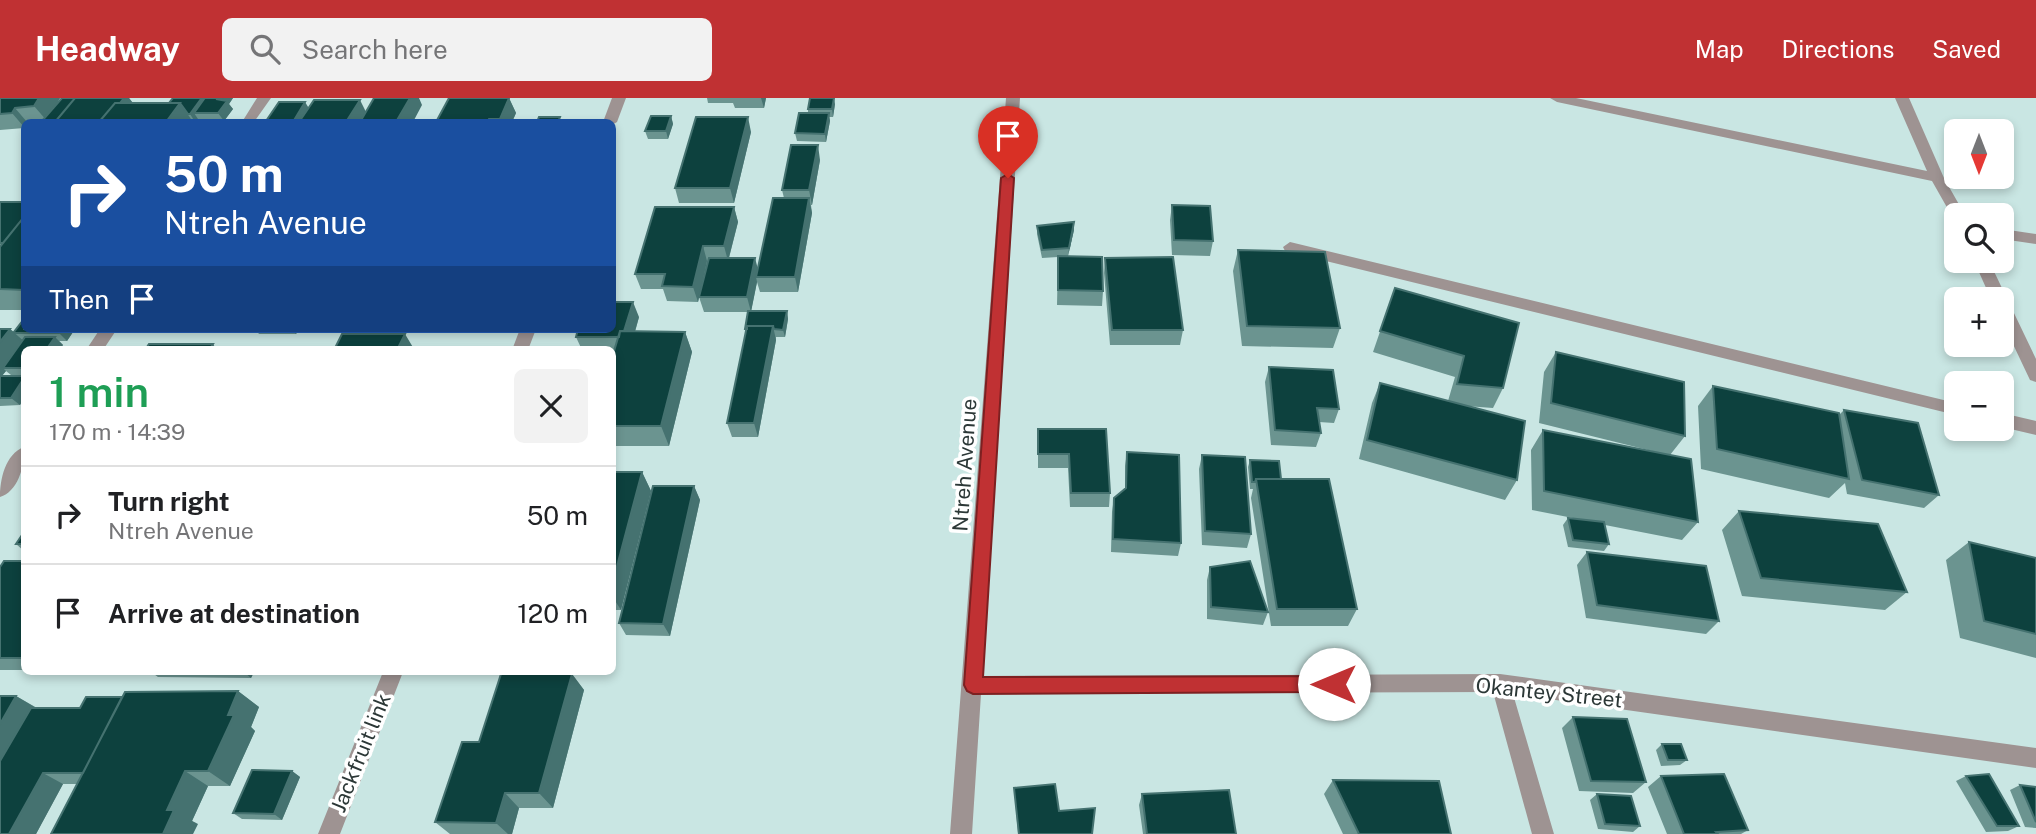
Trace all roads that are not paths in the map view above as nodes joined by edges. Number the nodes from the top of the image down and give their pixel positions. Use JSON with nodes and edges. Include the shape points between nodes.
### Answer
{"nodes":[{"id":1,"x":264,"y":98,"type":"edge"},
{"id":2,"x":619,"y":98,"type":"edge"},
{"id":3,"x":1013,"y":98,"type":"edge"},
{"id":4,"x":1557,"y":98,"type":"edge"},
{"id":5,"x":1902,"y":98,"type":"edge"},
{"id":6,"x":250,"y":119,"type":"edge"},
{"id":7,"x":611,"y":119,"type":"edge"},
{"id":8,"x":1937,"y":178,"type":"junction"},
{"id":9,"x":1951,"y":203,"type":"edge"},
{"id":10,"x":2014,"y":236,"type":"edge"},
{"id":11,"x":2036,"y":239,"type":"edge"},
{"id":12,"x":1290,"y":247,"type":"dead end"},
{"id":13,"x":2014,"y":330,"type":"edge"},
{"id":14,"x":2036,"y":376,"type":"edge"},
{"id":15,"x":1944,"y":406,"type":"edge"},
{"id":16,"x":2014,"y":423,"type":"edge"},
{"id":17,"x":2036,"y":428,"type":"edge"},
{"id":18,"x":21,"y":458,"type":"edge"},
{"id":19,"x":0,"y":490,"type":"edge"},
{"id":20,"x":392,"y":675,"type":"edge"},
{"id":21,"x":1500,"y":683,"type":"junction"},
{"id":22,"x":973,"y":685,"type":"junction"},
{"id":23,"x":2036,"y":758,"type":"edge"},
{"id":24,"x":329,"y":834,"type":"edge"},
{"id":25,"x":961,"y":834,"type":"edge"},
{"id":26,"x":1543,"y":834,"type":"edge"}],
"edges":[{"from":1,"to":6,"type":"street"},
{"from":2,"to":7,"type":"street"},
{"from":3,"to":22,"type":"street","name":"Ntreh Avenue"},
{"from":4,"to":8,"type":"street"},
{"from":5,"to":8,"type":"street"},
{"from":8,"to":9,"type":"street"},
{"from":10,"to":11,"type":"street"},
{"from":12,"to":15,"type":"street"},
{"from":13,"to":14,"type":"street"},
{"from":16,"to":17,"type":"street"},
{"from":18,"to":19,"type":"street"},
{"from":20,"to":24,"type":"street","name":"Jackfruit link"},
{"from":21,"to":22,"type":"street","name":"Okantey Street"},
{"from":21,"to":23,"type":"street","name":"Okantey Street"},
{"from":21,"to":26,"type":"street"},
{"from":22,"to":25,"type":"street","name":"Ntreh Avenue"}]}
